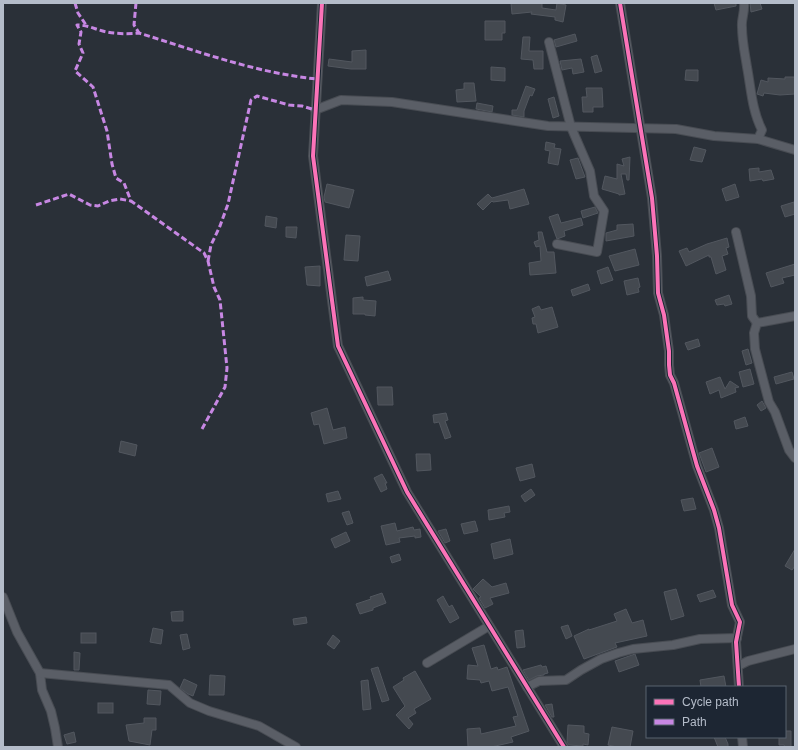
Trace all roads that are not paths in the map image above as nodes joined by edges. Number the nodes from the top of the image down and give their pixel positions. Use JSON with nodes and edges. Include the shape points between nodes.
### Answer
{"nodes":[{"id":1,"x":322,"y":3,"type":"edge"},
{"id":2,"x":620,"y":3,"type":"edge"},
{"id":3,"x":744,"y":3,"type":"edge"},
{"id":4,"x":549,"y":42,"type":"dead end"},
{"id":5,"x":315,"y":110,"type":"junction"},
{"id":6,"x":571,"y":127,"type":"junction"},
{"id":7,"x":641,"y":129,"type":"junction"},
{"id":8,"x":758,"y":139,"type":"junction"},
{"id":9,"x":795,"y":150,"type":"edge"},
{"id":10,"x":736,"y":232,"type":"dead end"},
{"id":11,"x":557,"y":244,"type":"dead end"},
{"id":12,"x":795,"y":316,"type":"edge"},
{"id":13,"x":757,"y":323,"type":"junction"},
{"id":14,"x":795,"y":458,"type":"edge"},
{"id":15,"x":3,"y":597,"type":"edge"},
{"id":16,"x":489,"y":626,"type":"junction"},
{"id":17,"x":737,"y":638,"type":"junction"},
{"id":18,"x":795,"y":649,"type":"edge"},
{"id":19,"x":427,"y":663,"type":"dead end"},
{"id":20,"x":738,"y":666,"type":"junction"},
{"id":21,"x":40,"y":673,"type":"junction"},
{"id":22,"x":739,"y":686,"type":"edge"},
{"id":23,"x":527,"y":687,"type":"junction"},
{"id":24,"x":58,"y":747,"type":"edge"},
{"id":25,"x":296,"y":747,"type":"edge"},
{"id":26,"x":564,"y":747,"type":"edge"}],
"edges":[{"from":1,"to":5,"type":"street"},
{"from":2,"to":7,"type":"street"},
{"from":3,"to":8,"type":"street","via":[[743,44],[750,88],[762,130]]},
{"from":4,"to":6,"type":"street"},
{"from":5,"to":6,"type":"street","via":[[341,100],[392,102],[548,126]]},
{"from":5,"to":16,"type":"street","via":[[313,156],[338,346],[407,492]]},
{"from":6,"to":7,"type":"street"},
{"from":6,"to":11,"type":"street","via":[[590,171],[594,196],[604,211],[597,252]]},
{"from":7,"to":8,"type":"street","via":[[676,129],[714,136]]},
{"from":7,"to":17,"type":"street","via":[[652,198],[658,293],[664,314],[670,375],[697,466],[716,516],[732,605],[740,622]]},
{"from":8,"to":9,"type":"street"},
{"from":10,"to":13,"type":"street","via":[[751,296],[752,316]]},
{"from":12,"to":13,"type":"street"},
{"from":13,"to":14,"type":"street","via":[[754,333],[755,349],[769,402]]},
{"from":15,"to":21,"type":"street","via":[[17,632]]},
{"from":16,"to":19,"type":"street"},
{"from":16,"to":23,"type":"street"},
{"from":17,"to":20,"type":"street"},
{"from":17,"to":23,"type":"street","via":[[700,639],[689,643],[633,649],[601,659],[566,680],[539,681]]},
{"from":18,"to":20,"type":"street"},
{"from":20,"to":22,"type":"street"},
{"from":21,"to":24,"type":"street","via":[[42,690],[51,711]]},
{"from":21,"to":25,"type":"street","via":[[169,685],[190,703],[259,726]]},
{"from":23,"to":26,"type":"street"}]}
